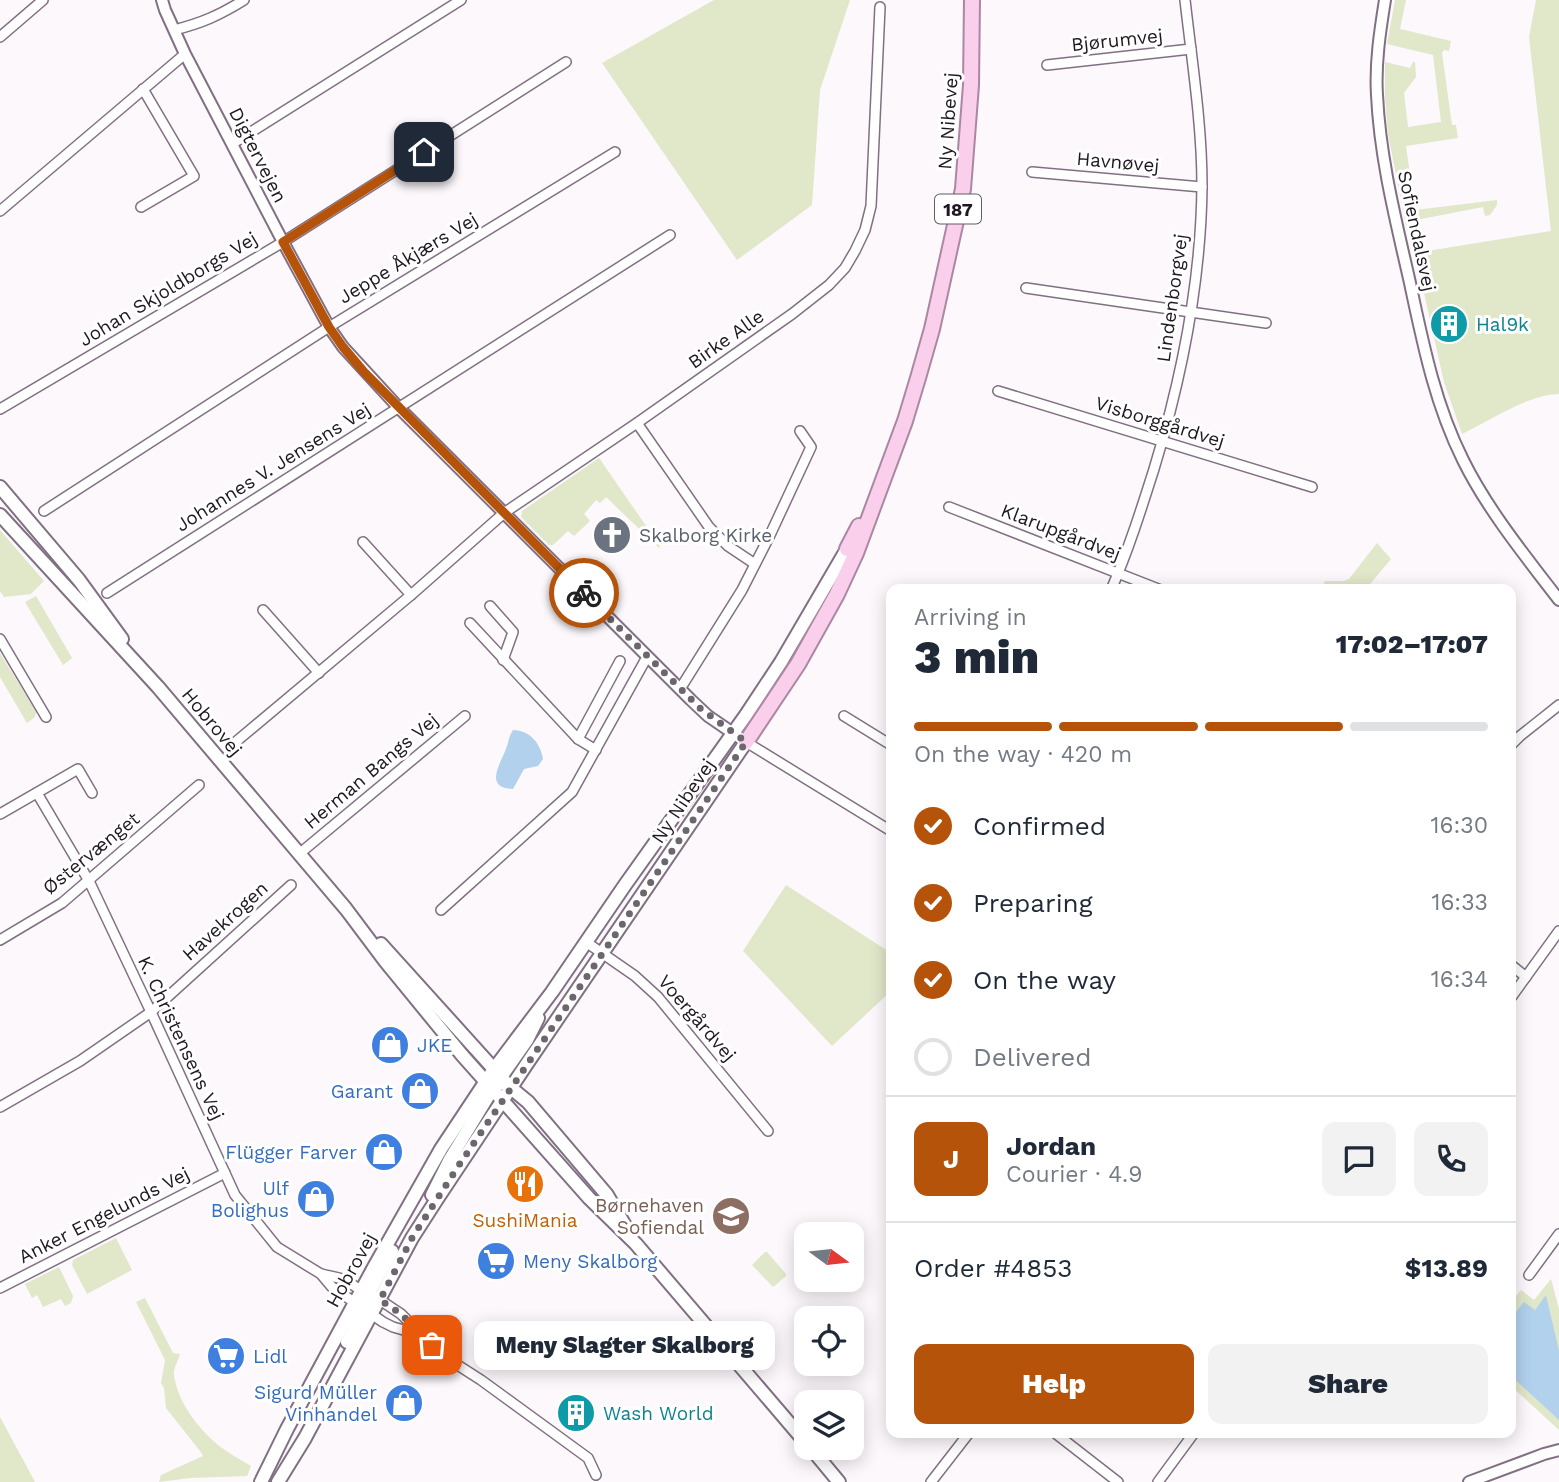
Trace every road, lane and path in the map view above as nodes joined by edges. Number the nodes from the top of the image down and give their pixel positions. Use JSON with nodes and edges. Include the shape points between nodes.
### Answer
{"nodes":[{"id":1,"x":43,"y":0,"type":"edge"},
{"id":2,"x":162,"y":0,"type":"edge"},
{"id":3,"x":244,"y":0,"type":"edge"},
{"id":4,"x":461,"y":0,"type":"edge"},
{"id":5,"x":972,"y":0,"type":"edge"},
{"id":6,"x":1185,"y":0,"type":"edge"},
{"id":7,"x":1385,"y":0,"type":"edge"},
{"id":8,"x":880,"y":7,"type":"dead end"},
{"id":9,"x":174,"y":30,"type":"junction"},
{"id":10,"x":0,"y":37,"type":"edge"},
{"id":11,"x":1191,"y":49,"type":"junction"},
{"id":12,"x":185,"y":54,"type":"junction"},
{"id":13,"x":566,"y":62,"type":"dead end"},
{"id":14,"x":1048,"y":65,"type":"dead end"},
{"id":15,"x":144,"y":89,"type":"junction"},
{"id":16,"x":232,"y":144,"type":"junction"},
{"id":17,"x":615,"y":152,"type":"dead end"},
{"id":18,"x":1032,"y":172,"type":"dead end"},
{"id":19,"x":1202,"y":187,"type":"junction"},
{"id":20,"x":141,"y":207,"type":"dead end"},
{"id":21,"x":0,"y":211,"type":"edge"},
{"id":22,"x":670,"y":235,"type":"dead end"},
{"id":23,"x":283,"y":242,"type":"junction"},
{"id":24,"x":1026,"y":288,"type":"dead end"},
{"id":25,"x":1192,"y":312,"type":"junction"},
{"id":26,"x":1266,"y":323,"type":"dead end"},
{"id":27,"x":329,"y":327,"type":"junction"},
{"id":28,"x":998,"y":391,"type":"dead end"},
{"id":29,"x":399,"y":408,"type":"junction"},
{"id":30,"x":0,"y":409,"type":"edge"},
{"id":31,"x":637,"y":423,"type":"junction"},
{"id":32,"x":800,"y":431,"type":"dead end"},
{"id":33,"x":1163,"y":440,"type":"junction"},
{"id":34,"x":881,"y":485,"type":"junction"},
{"id":35,"x":0,"y":487,"type":"edge"},
{"id":36,"x":1312,"y":487,"type":"dead end"},
{"id":37,"x":949,"y":507,"type":"dead end"},
{"id":38,"x":44,"y":511,"type":"dead end"},
{"id":39,"x":504,"y":513,"type":"junction"},
{"id":40,"x":0,"y":515,"type":"edge"},
{"id":41,"x":363,"y":542,"type":"dead end"},
{"id":42,"x":847,"y":549,"type":"joint"},
{"id":43,"x":755,"y":564,"type":"junction"},
{"id":44,"x":1118,"y":573,"type":"junction"},
{"id":45,"x":1113,"y":584,"type":"edge"},
{"id":46,"x":1146,"y":584,"type":"edge"},
{"id":47,"x":107,"y":593,"type":"dead end"},
{"id":48,"x":411,"y":594,"type":"junction"},
{"id":49,"x":1559,"y":600,"type":"edge"},
{"id":50,"x":490,"y":606,"type":"dead end"},
{"id":51,"x":263,"y":610,"type":"dead end"},
{"id":52,"x":470,"y":623,"type":"dead end"},
{"id":53,"x":0,"y":639,"type":"edge"},
{"id":54,"x":647,"y":657,"type":"junction"},
{"id":55,"x":503,"y":660,"type":"junction"},
{"id":56,"x":620,"y":661,"type":"dead end"},
{"id":57,"x":319,"y":673,"type":"junction"},
{"id":58,"x":158,"y":687,"type":"junction"},
{"id":59,"x":680,"y":689,"type":"junction"},
{"id":60,"x":1559,"y":705,"type":"edge"},
{"id":61,"x":465,"y":716,"type":"dead end"},
{"id":62,"x":844,"y":716,"type":"dead end"},
{"id":63,"x":46,"y":717,"type":"dead end"},
{"id":64,"x":733,"y":733,"type":"junction"},
{"id":65,"x":578,"y":738,"type":"junction"},
{"id":66,"x":1516,"y":740,"type":"edge"},
{"id":67,"x":746,"y":742,"type":"junction"},
{"id":68,"x":886,"y":742,"type":"edge"},
{"id":69,"x":232,"y":746,"type":"dead end"},
{"id":70,"x":596,"y":750,"type":"junction"},
{"id":71,"x":199,"y":785,"type":"dead end"},
{"id":72,"x":37,"y":793,"type":"junction"},
{"id":73,"x":92,"y":793,"type":"dead end"},
{"id":74,"x":0,"y":814,"type":"edge"},
{"id":75,"x":886,"y":828,"type":"edge"},
{"id":76,"x":299,"y":854,"type":"junction"},
{"id":77,"x":89,"y":881,"type":"junction"},
{"id":78,"x":292,"y":885,"type":"dead end"},
{"id":79,"x":346,"y":909,"type":"junction"},
{"id":80,"x":441,"y":910,"type":"dead end"},
{"id":81,"x":1559,"y":931,"type":"edge"},
{"id":82,"x":0,"y":940,"type":"edge"},
{"id":83,"x":586,"y":942,"type":"junction"},
{"id":84,"x":602,"y":953,"type":"junction"},
{"id":85,"x":1516,"y":969,"type":"edge"},
{"id":86,"x":1526,"y":977,"type":"junction"},
{"id":87,"x":1516,"y":991,"type":"edge"},
{"id":88,"x":151,"y":1012,"type":"junction"},
{"id":89,"x":497,"y":1084,"type":"junction"},
{"id":90,"x":0,"y":1107,"type":"edge"},
{"id":91,"x":768,"y":1130,"type":"dead end"},
{"id":92,"x":225,"y":1173,"type":"junction"},
{"id":93,"x":1559,"y":1234,"type":"edge"},
{"id":94,"x":636,"y":1244,"type":"junction"},
{"id":95,"x":1529,"y":1275,"type":"dead end"},
{"id":96,"x":0,"y":1288,"type":"edge"},
{"id":97,"x":367,"y":1302,"type":"junction"},
{"id":98,"x":421,"y":1335,"type":"junction"},
{"id":99,"x":794,"y":1430,"type":"edge"},
{"id":100,"x":965,"y":1438,"type":"edge"},
{"id":101,"x":1061,"y":1438,"type":"edge"},
{"id":102,"x":1190,"y":1438,"type":"edge"},
{"id":103,"x":1559,"y":1450,"type":"edge"},
{"id":104,"x":820,"y":1460,"type":"edge"},
{"id":105,"x":596,"y":1475,"type":"dead end"},
{"id":106,"x":261,"y":1482,"type":"edge"},
{"id":107,"x":277,"y":1482,"type":"edge"},
{"id":108,"x":839,"y":1482,"type":"edge"},
{"id":109,"x":931,"y":1482,"type":"edge"},
{"id":110,"x":1118,"y":1482,"type":"edge"},
{"id":111,"x":1158,"y":1482,"type":"edge"},
{"id":112,"x":1469,"y":1482,"type":"edge"}],
"edges":[{"from":1,"to":10,"type":"street"},
{"from":2,"to":9,"type":"street","name":"Digtervejen"},
{"from":3,"to":9,"type":"street","via":[[214,18]]},
{"from":4,"to":16,"type":"street"},
{"from":5,"to":34,"type":"highway","name":"Ny Nibevej","number":"187","via":[[963,189],[932,329]]},
{"from":6,"to":11,"type":"street","name":"Lindenborgvej"},
{"from":7,"to":49,"type":"street","name":"Sofiendalsvej","via":[[1378,49],[1381,140],[1434,388],[1477,485]]},
{"from":8,"to":31,"type":"street","name":"Birke Alle","via":[[871,206],[855,251],[829,285]]},
{"from":9,"to":12,"type":"street","name":"Digtervejen"},
{"from":11,"to":14,"type":"street","name":"Bjørumvej"},
{"from":11,"to":19,"type":"street","name":"Lindenborgvej"},
{"from":12,"to":15,"type":"street"},
{"from":12,"to":16,"type":"street","name":"Digtervejen"},
{"from":13,"to":23,"type":"street","name":"Johan Skjoldborgs Vej"},
{"from":15,"to":20,"type":"street","via":[[194,176]]},
{"from":15,"to":21,"type":"street"},
{"from":16,"to":23,"type":"street","name":"Digtervejen"},
{"from":17,"to":27,"type":"street","name":"Jeppe Åkjærs Vej"},
{"from":18,"to":19,"type":"street","name":"Havnøvej"},
{"from":19,"to":25,"type":"street","name":"Lindenborgvej"},
{"from":22,"to":29,"type":"street","name":"Johannes V. Jensens Vej"},
{"from":23,"to":27,"type":"street","name":"Digtervejen"},
{"from":23,"to":30,"type":"street","name":"Johan Skjoldborgs Vej"},
{"from":24,"to":25,"type":"street"},
{"from":25,"to":26,"type":"street"},
{"from":25,"to":33,"type":"street","name":"Lindenborgvej"},
{"from":27,"to":29,"type":"street","name":"Digtervejen"},
{"from":27,"to":38,"type":"street","name":"Jeppe Åkjærs Vej"},
{"from":28,"to":33,"type":"street","name":"Visborggårdvej"},
{"from":29,"to":39,"type":"street","name":"Digtervejen"},
{"from":29,"to":47,"type":"street","name":"Johannes V. Jensens Vej"},
{"from":31,"to":39,"type":"street","name":"Birke Alle"},
{"from":31,"to":43,"type":"street","via":[[709,527]]},
{"from":32,"to":43,"type":"street","via":[[811,447]]},
{"from":33,"to":36,"type":"street","name":"Visborggårdvej"},
{"from":33,"to":44,"type":"street","name":"Lindenborgvej"},
{"from":34,"to":42,"type":"highway","name":"Ny Nibevej","number":"187"},
{"from":34,"to":67,"type":"highway","name":"Ny Nibevej","number":"187","via":[[863,540],[837,594]]},
{"from":35,"to":58,"type":"main road","name":"Hobrovej","via":[[79,580]]},
{"from":37,"to":44,"type":"street","name":"Klarupgårdvej"},
{"from":39,"to":48,"type":"street","name":"Birke Alle"},
{"from":39,"to":54,"type":"street","name":"Digtervejen"},
{"from":40,"to":58,"type":"main road","name":"Hobrovej"},
{"from":41,"to":48,"type":"street"},
{"from":42,"to":64,"type":"main road","name":"Ny Nibevej","number":"187"},
{"from":43,"to":59,"type":"street"},
{"from":44,"to":45,"type":"street","name":"Lindenborgvej"},
{"from":44,"to":46,"type":"street","name":"Klarupgårdvej"},
{"from":48,"to":57,"type":"street","name":"Birke Alle"},
{"from":50,"to":55,"type":"street","via":[[513,632]]},
{"from":51,"to":57,"type":"street"},
{"from":52,"to":55,"type":"street"},
{"from":53,"to":63,"type":"street"},
{"from":54,"to":59,"type":"street","name":"Digtervejen"},
{"from":54,"to":70,"type":"street"},
{"from":55,"to":65,"type":"street"},
{"from":56,"to":65,"type":"street"},
{"from":57,"to":69,"type":"street","name":"Birke Alle"},
{"from":58,"to":76,"type":"main road","name":"Hobrovej"},
{"from":59,"to":64,"type":"street","name":"Digtervejen"},
{"from":60,"to":66,"type":"street"},
{"from":61,"to":76,"type":"street","name":"Herman Bangs Vej"},
{"from":62,"to":68,"type":"street"},
{"from":64,"to":67,"type":"street","name":"Digtervejen"},
{"from":64,"to":83,"type":"main road","name":"Ny Nibevej","number":"187"},
{"from":65,"to":70,"type":"street"},
{"from":67,"to":75,"type":"street"},
{"from":67,"to":84,"type":"main road","name":"Ny Nibevej","number":"187"},
{"from":70,"to":80,"type":"street","via":[[572,792]]},
{"from":71,"to":77,"type":"street","name":"Østervænget"},
{"from":72,"to":73,"type":"street","via":[[78,769]]},
{"from":72,"to":74,"type":"street"},
{"from":72,"to":77,"type":"street","name":"K. Christensens Vej"},
{"from":76,"to":79,"type":"main road","name":"Hobrovej"},
{"from":77,"to":82,"type":"street","name":"Østervænget"},
{"from":77,"to":88,"type":"street","name":"K. Christensens Vej"},
{"from":78,"to":88,"type":"street","name":"Havekrogen"},
{"from":79,"to":89,"type":"main road","name":"Hobrovej","via":[[392,955]]},
{"from":79,"to":89,"type":"main road","name":"Hobrovej","via":[[423,1008]]},
{"from":81,"to":86,"type":"street"},
{"from":83,"to":84,"type":"street","name":"Voergårdvej"},
{"from":83,"to":89,"type":"main road","name":"Ny Nibevej","number":"187"},
{"from":84,"to":89,"type":"main road","name":"Ny Nibevej","number":"187"},
{"from":84,"to":91,"type":"street","name":"Voergårdvej","via":[[658,998]]},
{"from":85,"to":86,"type":"street"},
{"from":86,"to":87,"type":"street"},
{"from":88,"to":90,"type":"street","name":"Havekrogen","via":[[80,1061]]},
{"from":88,"to":92,"type":"street","name":"K. Christensens Vej"},
{"from":89,"to":94,"type":"main road","name":"Hobrovej","via":[[589,1198]]},
{"from":89,"to":94,"type":"main road","name":"Hobrovej","via":[[528,1102],[607,1195]]},
{"from":89,"to":97,"type":"main road","name":"Hobrovej","number":"187","via":[[452,1176]]},
{"from":89,"to":97,"type":"main road","name":"Hobrovej","number":"187","via":[[441,1149]]},
{"from":92,"to":96,"type":"street","name":"Anker Engelunds Vej"},
{"from":92,"to":97,"type":"street","name":"K. Christensens Vej","via":[[235,1195],[277,1247],[321,1275],[339,1278]]},
{"from":93,"to":95,"type":"street"},
{"from":94,"to":99,"type":"main road","name":"Hobrovej"},
{"from":97,"to":98,"type":"street","via":[[401,1314]]},
{"from":97,"to":98,"type":"street","via":[[393,1327]]},
{"from":97,"to":106,"type":"main road","name":"Hobrovej","number":"187","via":[[287,1429]]},
{"from":97,"to":107,"type":"main road","name":"Hobrovej","number":"187","via":[[305,1438]]},
{"from":98,"to":105,"type":"street","via":[[442,1355],[588,1458]]},
{"from":100,"to":109,"type":"street"},
{"from":101,"to":110,"type":"street"},
{"from":102,"to":111,"type":"street"},
{"from":103,"to":112,"type":"street"},
{"from":104,"to":108,"type":"main road","name":"Hobrovej"}]}
